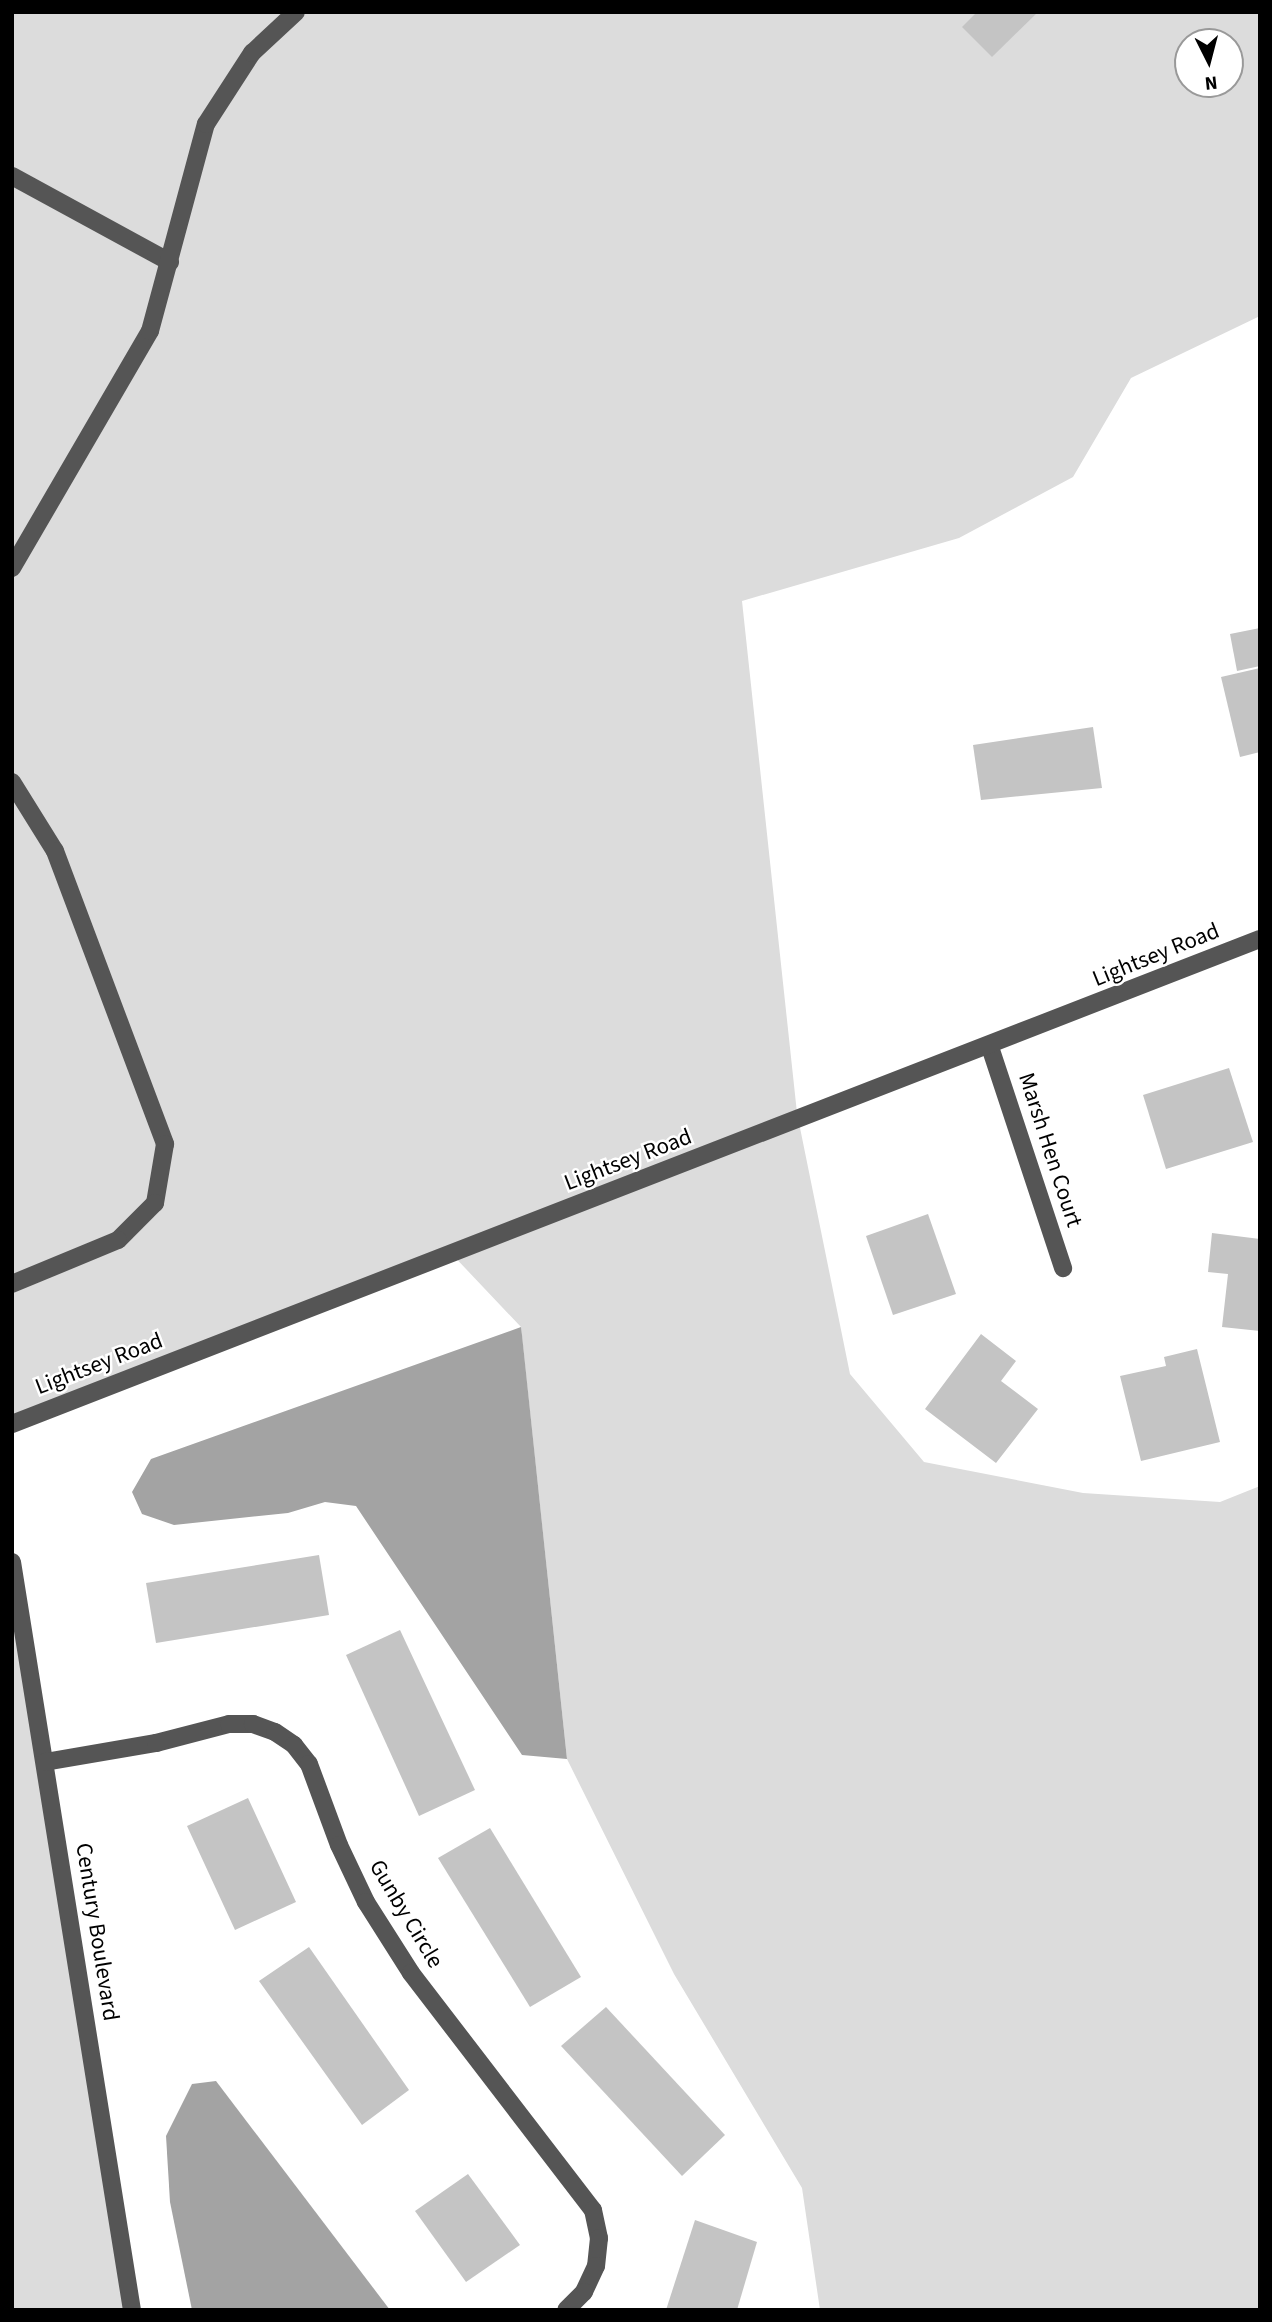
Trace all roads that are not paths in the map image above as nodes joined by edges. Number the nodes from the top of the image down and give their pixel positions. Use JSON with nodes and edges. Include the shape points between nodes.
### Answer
{"nodes":[{"id":1,"x":296,"y":12,"type":"edge"},
{"id":2,"x":12,"y":176,"type":"edge"},
{"id":3,"x":170,"y":262,"type":"junction"},
{"id":4,"x":12,"y":568,"type":"edge"},
{"id":5,"x":12,"y":782,"type":"edge"},
{"id":6,"x":1260,"y":939,"type":"edge"},
{"id":7,"x":990,"y":1047,"type":"junction"},
{"id":8,"x":1063,"y":1268,"type":"dead end"},
{"id":9,"x":12,"y":1284,"type":"edge"},
{"id":10,"x":12,"y":1424,"type":"edge"},
{"id":11,"x":12,"y":1562,"type":"edge"},
{"id":12,"x":45,"y":1762,"type":"junction"},
{"id":13,"x":132,"y":2310,"type":"edge"},
{"id":14,"x":566,"y":2310,"type":"edge"}],
"edges":[{"from":1,"to":3,"type":"street","via":[[251,53],[206,124]]},
{"from":2,"to":3,"type":"street"},
{"from":3,"to":4,"type":"street","via":[[150,331]]},
{"from":5,"to":9,"type":"street","via":[[55,851],[165,1144],[155,1203],[118,1240]]},
{"from":6,"to":7,"type":"street","name":"Lightsey Road"},
{"from":7,"to":8,"type":"street","name":"Marsh Hen Court"},
{"from":7,"to":10,"type":"street","name":"Lightsey Road"},
{"from":11,"to":12,"type":"street","name":"Century Boulevard"},
{"from":12,"to":13,"type":"street","name":"Century Boulevard"},
{"from":12,"to":14,"type":"street","name":"Gunby Circle","via":[[156,1743],[229,1724],[264,1728],[294,1745],[309,1764],[366,1902],[411,1973],[593,2210],[599,2238],[596,2266],[584,2292]]}]}
